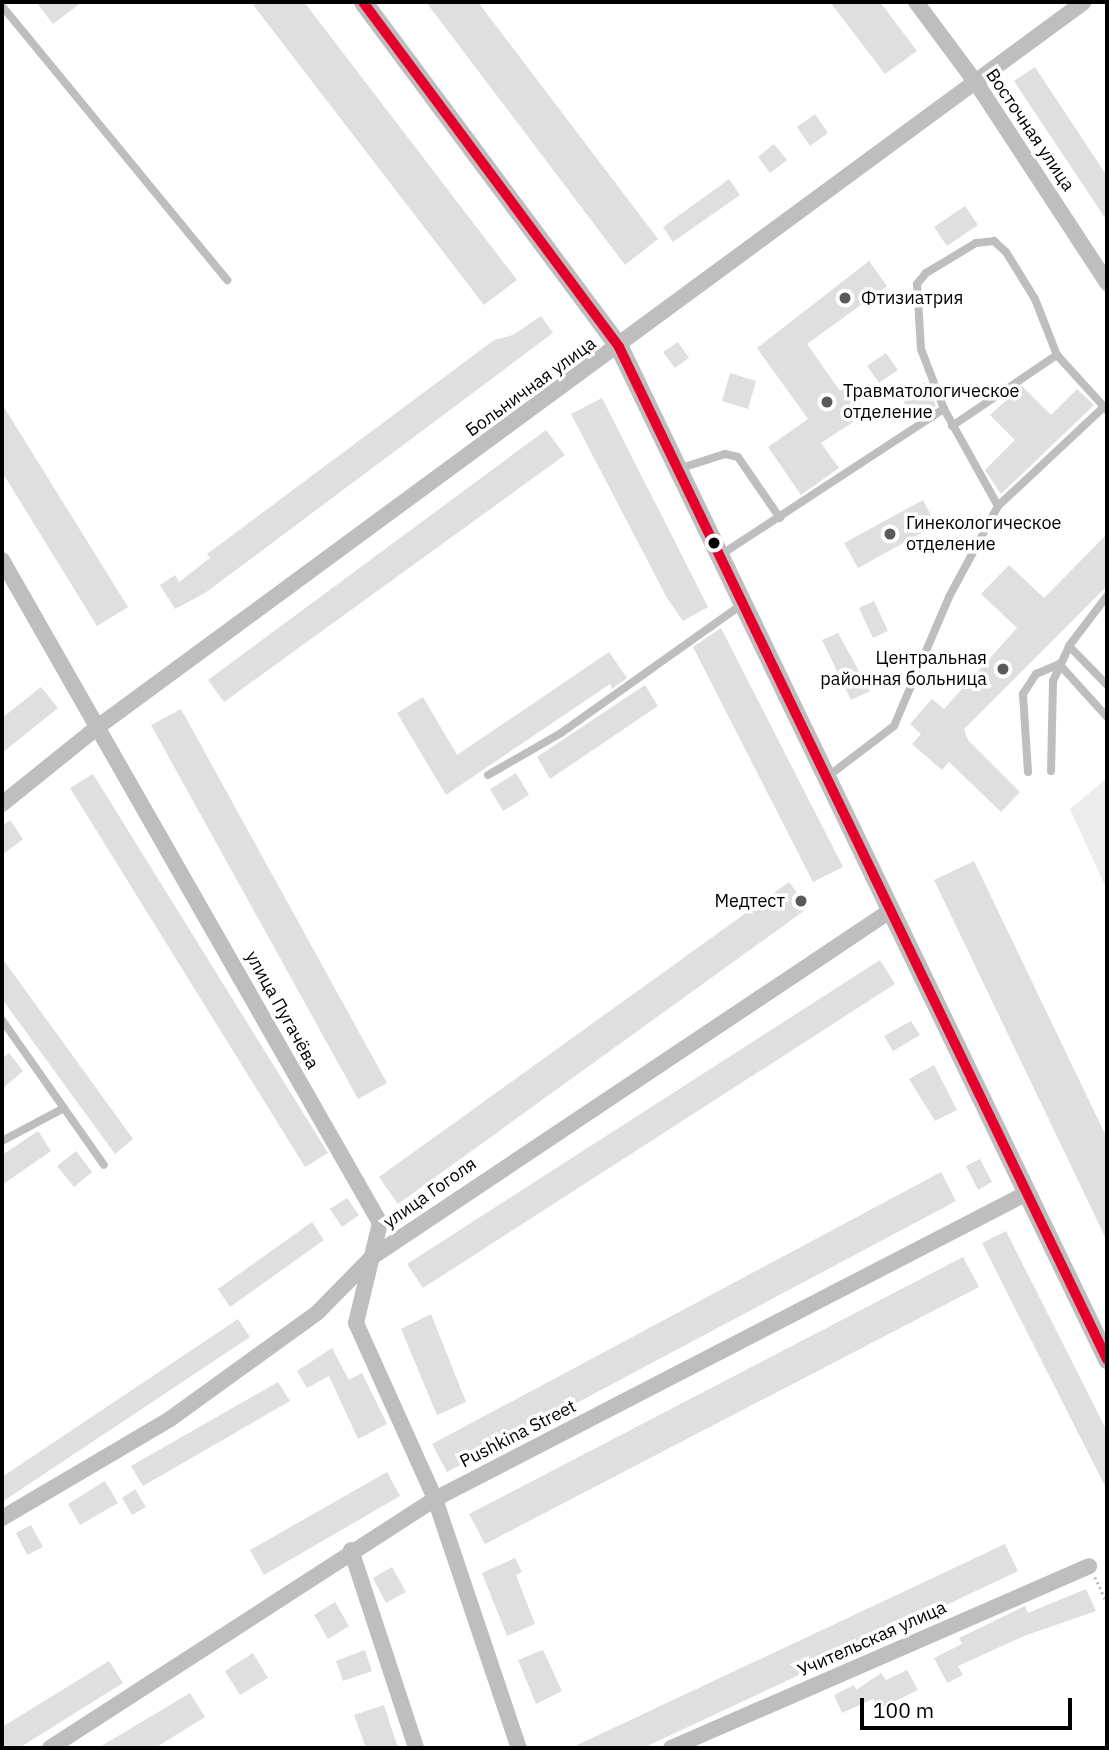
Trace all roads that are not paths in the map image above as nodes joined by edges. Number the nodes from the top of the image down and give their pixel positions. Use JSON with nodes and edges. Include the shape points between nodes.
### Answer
{"nodes":[{"id":1,"x":363,"y":2,"type":"edge"},
{"id":2,"x":916,"y":2,"type":"edge"},
{"id":3,"x":1084,"y":2,"type":"edge"},
{"id":4,"x":2,"y":6,"type":"edge"},
{"id":5,"x":977,"y":85,"type":"junction"},
{"id":6,"x":226,"y":280,"type":"dead end"},
{"id":7,"x":1107,"y":283,"type":"edge"},
{"id":8,"x":619,"y":347,"type":"junction"},
{"id":9,"x":1057,"y":355,"type":"junction"},
{"id":10,"x":1106,"y":408,"type":"edge"},
{"id":11,"x":944,"y":409,"type":"junction"},
{"id":12,"x":952,"y":426,"type":"junction"},
{"id":13,"x":678,"y":469,"type":"junction"},
{"id":14,"x":998,"y":506,"type":"junction"},
{"id":15,"x":780,"y":518,"type":"junction"},
{"id":16,"x":719,"y":556,"type":"junction"},
{"id":17,"x":2,"y":560,"type":"edge"},
{"id":18,"x":1107,"y":596,"type":"edge"},
{"id":19,"x":742,"y":604,"type":"junction"},
{"id":20,"x":1069,"y":646,"type":"junction"},
{"id":21,"x":1059,"y":664,"type":"junction"},
{"id":22,"x":1107,"y":685,"type":"edge"},
{"id":23,"x":1107,"y":717,"type":"edge"},
{"id":24,"x":99,"y":726,"type":"junction"},
{"id":25,"x":1051,"y":771,"type":"dead end"},
{"id":26,"x":1028,"y":772,"type":"dead end"},
{"id":27,"x":488,"y":775,"type":"dead end"},
{"id":28,"x":826,"y":777,"type":"junction"},
{"id":29,"x":2,"y":803,"type":"edge"},
{"id":30,"x":890,"y":911,"type":"junction"},
{"id":31,"x":2,"y":1020,"type":"edge"},
{"id":32,"x":64,"y":1108,"type":"junction"},
{"id":33,"x":2,"y":1141,"type":"edge"},
{"id":34,"x":104,"y":1165,"type":"dead end"},
{"id":35,"x":1027,"y":1193,"type":"junction"},
{"id":36,"x":372,"y":1257,"type":"junction"},
{"id":37,"x":1107,"y":1359,"type":"edge"},
{"id":38,"x":435,"y":1499,"type":"junction"},
{"id":39,"x":2,"y":1518,"type":"edge"},
{"id":40,"x":351,"y":1550,"type":"junction"},
{"id":41,"x":1089,"y":1566,"type":"road end"},
{"id":42,"x":50,"y":1748,"type":"edge"},
{"id":43,"x":416,"y":1748,"type":"edge"},
{"id":44,"x":519,"y":1748,"type":"edge"},
{"id":45,"x":671,"y":1748,"type":"edge"}],
"edges":[{"from":1,"to":8,"type":"street"},
{"from":2,"to":5,"type":"street","name":"Восточная улица"},
{"from":3,"to":5,"type":"street","name":"Больничная улица"},
{"from":4,"to":6,"type":"lane"},
{"from":5,"to":7,"type":"street","name":"Восточная улица"},
{"from":5,"to":8,"type":"street","name":"Больничная улица"},
{"from":8,"to":13,"type":"street"},
{"from":8,"to":24,"type":"street","name":"Больничная улица"},
{"from":9,"to":10,"type":"lane"},
{"from":9,"to":11,"type":"lane","via":[[1035,299],[1006,251],[994,241],[976,243],[926,273],[917,284],[921,349]]},
{"from":9,"to":12,"type":"lane"},
{"from":10,"to":14,"type":"lane"},
{"from":11,"to":12,"type":"lane"},
{"from":11,"to":15,"type":"lane"},
{"from":12,"to":14,"type":"lane"},
{"from":13,"to":15,"type":"lane","via":[[725,454],[738,457]]},
{"from":13,"to":16,"type":"street"},
{"from":14,"to":28,"type":"lane","via":[[949,597],[894,726]]},
{"from":15,"to":16,"type":"lane"},
{"from":16,"to":19,"type":"street"},
{"from":17,"to":24,"type":"street","name":"улица Пугачёва"},
{"from":18,"to":20,"type":"lane"},
{"from":19,"to":27,"type":"lane","via":[[561,733]]},
{"from":19,"to":28,"type":"street"},
{"from":20,"to":21,"type":"lane"},
{"from":20,"to":22,"type":"lane"},
{"from":21,"to":23,"type":"lane"},
{"from":21,"to":25,"type":"lane","via":[[1053,681]]},
{"from":21,"to":26,"type":"lane","via":[[1029,678],[1023,694]]},
{"from":24,"to":29,"type":"street","name":"Больничная улица"},
{"from":24,"to":36,"type":"street","name":"улица Пугачёва","via":[[380,1223]]},
{"from":28,"to":30,"type":"street"},
{"from":30,"to":35,"type":"street"},
{"from":30,"to":36,"type":"street","name":"улица Гоголя"},
{"from":31,"to":32,"type":"lane"},
{"from":32,"to":33,"type":"lane"},
{"from":32,"to":34,"type":"lane"},
{"from":35,"to":37,"type":"street"},
{"from":35,"to":38,"type":"street","name":"Pushkina Street"},
{"from":36,"to":38,"type":"street","name":"улица Пугачёва","via":[[356,1323]]},
{"from":36,"to":39,"type":"street","name":"улица Гоголя","via":[[317,1313],[170,1419]]},
{"from":38,"to":40,"type":"street","name":"Pushkina Street"},
{"from":38,"to":44,"type":"street"},
{"from":40,"to":42,"type":"street","name":"Pushkina Street"},
{"from":40,"to":43,"type":"street"},
{"from":41,"to":45,"type":"street","name":"Учительская улица"}]}
